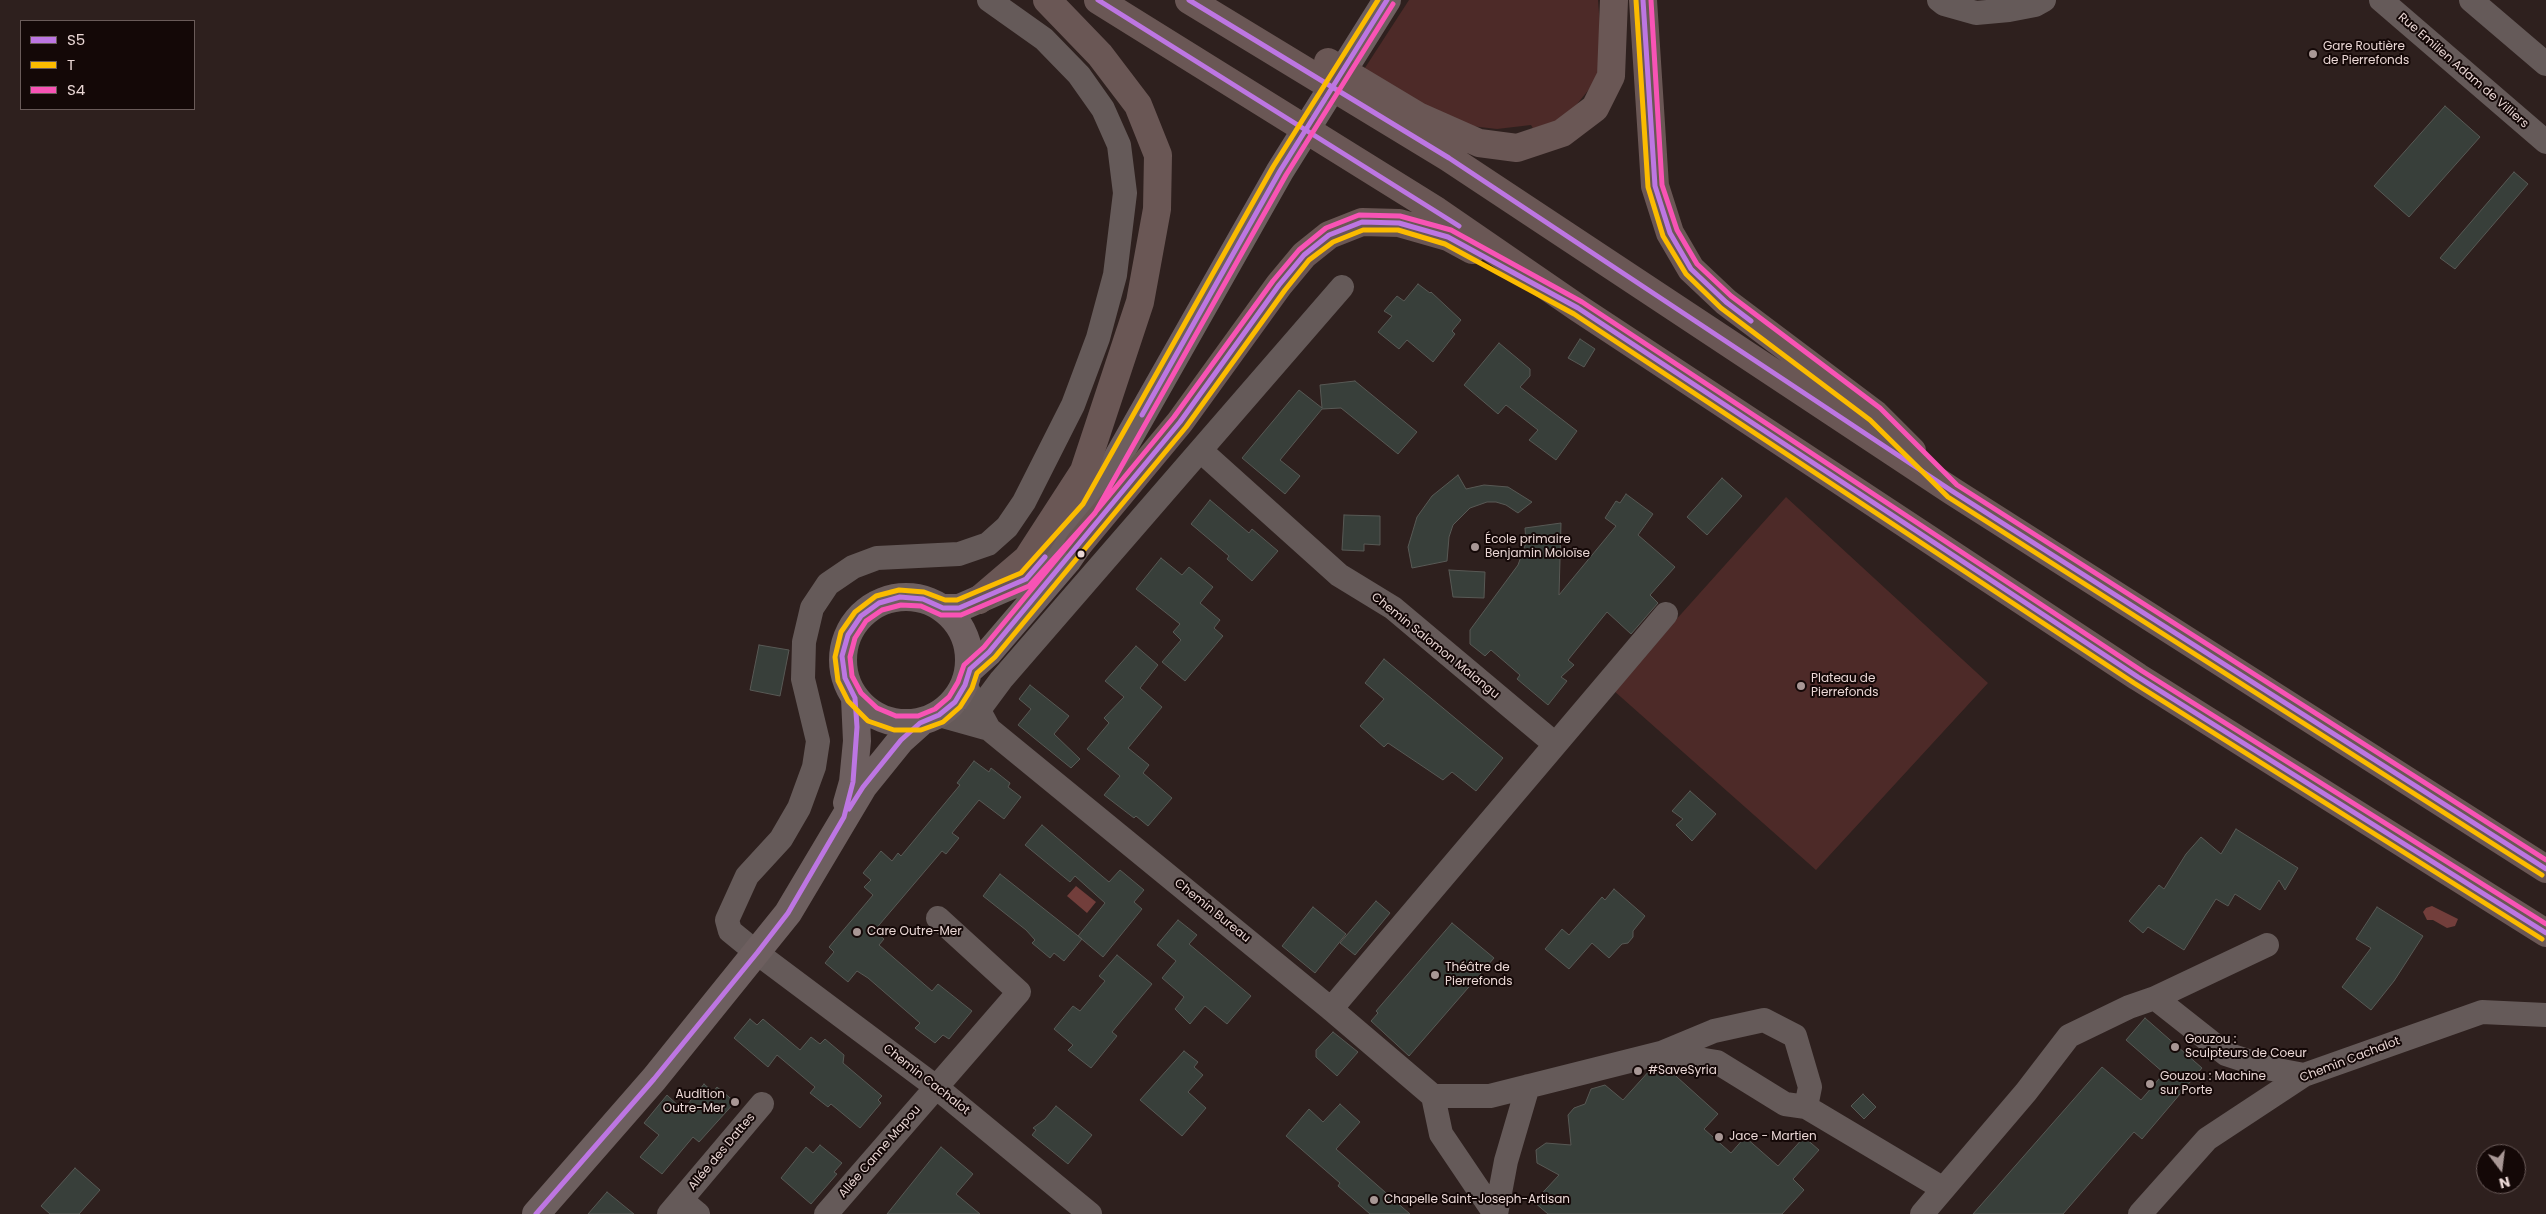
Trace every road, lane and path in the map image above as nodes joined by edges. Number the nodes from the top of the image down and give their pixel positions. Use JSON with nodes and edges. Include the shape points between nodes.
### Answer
{"nodes":[{"id":1,"x":989,"y":0,"type":"edge"},
{"id":2,"x":1047,"y":0,"type":"edge"},
{"id":3,"x":1098,"y":0,"type":"edge"},
{"id":4,"x":1189,"y":0,"type":"edge"},
{"id":5,"x":1224,"y":0,"type":"edge"},
{"id":6,"x":1387,"y":0,"type":"edge"},
{"id":7,"x":1614,"y":0,"type":"edge"},
{"id":8,"x":1643,"y":0,"type":"edge"},
{"id":9,"x":1939,"y":0,"type":"edge"},
{"id":10,"x":2044,"y":0,"type":"edge"},
{"id":11,"x":2380,"y":0,"type":"edge"},
{"id":12,"x":2471,"y":0,"type":"edge"},
{"id":13,"x":2546,"y":64,"type":"edge"},
{"id":14,"x":2546,"y":142,"type":"edge"},
{"id":15,"x":1342,"y":286,"type":"dead end"},
{"id":16,"x":1578,"y":308,"type":"junction"},
{"id":17,"x":1201,"y":451,"type":"junction"},
{"id":18,"x":1952,"y":492,"type":"junction"},
{"id":19,"x":1089,"y":508,"type":"junction"},
{"id":20,"x":1078,"y":546,"type":"junction"},
{"id":21,"x":979,"y":600,"type":"junction"},
{"id":22,"x":943,"y":608,"type":"junction"},
{"id":23,"x":1666,"y":614,"type":"dead end"},
{"id":24,"x":968,"y":677,"type":"junction"},
{"id":25,"x":855,"y":698,"type":"junction"},
{"id":26,"x":929,"y":719,"type":"junction"},
{"id":27,"x":984,"y":720,"type":"junction"},
{"id":28,"x":1555,"y":744,"type":"junction"},
{"id":29,"x":844,"y":817,"type":"junction"},
{"id":30,"x":2546,"y":869,"type":"edge"},
{"id":31,"x":938,"y":918,"type":"dead end"},
{"id":32,"x":2546,"y":933,"type":"edge"},
{"id":33,"x":2267,"y":945,"type":"dead end"},
{"id":34,"x":757,"y":953,"type":"junction"},
{"id":35,"x":2155,"y":998,"type":"junction"},
{"id":36,"x":1331,"y":1009,"type":"junction"},
{"id":37,"x":2546,"y":1015,"type":"edge"},
{"id":38,"x":1661,"y":1053,"type":"junction"},
{"id":39,"x":2304,"y":1075,"type":"junction"},
{"id":40,"x":1528,"y":1086,"type":"junction"},
{"id":41,"x":936,"y":1087,"type":"junction"},
{"id":42,"x":1433,"y":1096,"type":"junction"},
{"id":43,"x":762,"y":1104,"type":"dead end"},
{"id":44,"x":1806,"y":1107,"type":"junction"},
{"id":45,"x":1942,"y":1188,"type":"junction"},
{"id":46,"x":683,"y":1209,"type":"edge"},
{"id":47,"x":536,"y":1214,"type":"edge"},
{"id":48,"x":826,"y":1214,"type":"edge"},
{"id":49,"x":1090,"y":1214,"type":"edge"},
{"id":50,"x":1495,"y":1214,"type":"edge"},
{"id":51,"x":1922,"y":1214,"type":"edge"},
{"id":52,"x":2140,"y":1214,"type":"edge"}],
"edges":[{"from":1,"to":34,"type":"street","name":"Chemin Cachalot","via":[[1044,39],[1079,75],[1103,109],[1119,145],[1125,193],[1115,275],[1098,338],[1073,405],[1024,502],[1007,527],[988,544],[960,554],[877,558],[854,567],[828,584],[812,608],[804,642],[803,679],[818,741],[814,767],[799,808],[781,839],[747,876],[727,920],[730,931]]},
{"from":2,"to":21,"type":"highway","via":[[1100,55],[1138,105],[1158,156],[1157,209],[1140,302],[1084,471],[1027,559]]},
{"from":3,"to":16,"type":"highway","via":[[1437,211]]},
{"from":4,"to":18,"type":"highway","via":[[1449,158]]},
{"from":5,"to":7,"type":"highway","via":[[1418,116],[1479,143],[1517,148],[1562,133],[1595,108],[1611,76]]},
{"from":6,"to":19,"type":"main road","via":[[1280,171]]},
{"from":8,"to":18,"type":"highway","via":[[1655,186],[1670,233],[1692,269],[1726,302],[1875,414]]},
{"from":9,"to":10,"type":"street","via":[[1976,13],[2009,10]]},
{"from":11,"to":14,"type":"street","name":"Rue Emilien Adam de Villiers"},
{"from":12,"to":13,"type":"street"},
{"from":15,"to":17,"type":"street"},
{"from":16,"to":20,"type":"highway","via":[[1448,237],[1399,222],[1362,222],[1329,234],[1304,255],[1279,285],[1180,422]]},
{"from":16,"to":32,"type":"highway","via":[[2138,677]]},
{"from":17,"to":27,"type":"street","via":[[1001,680]]},
{"from":17,"to":28,"type":"street","name":"Chemin Salomon Malangu","via":[[1339,575],[1393,608]]},
{"from":18,"to":30,"type":"highway"},
{"from":19,"to":20,"type":"main road"},
{"from":19,"to":21,"type":"main road","via":[[1026,580]]},
{"from":20,"to":24,"type":"main road"},
{"from":21,"to":22,"type":"main road","via":[[959,608]]},
{"from":22,"to":24,"type":"main road","via":[[959,624],[969,646]]},
{"from":22,"to":25,"type":"main road","via":[[923,599],[900,597],[879,603],[861,616],[848,635],[842,656],[845,678]]},
{"from":23,"to":28,"type":"street"},
{"from":24,"to":26,"type":"main road","via":[[955,702]]},
{"from":24,"to":27,"type":"street","name":"Chemin Bureau"},
{"from":25,"to":26,"type":"main road","via":[[873,714],[895,723]]},
{"from":25,"to":29,"type":"main road","via":[[857,740],[853,782]]},
{"from":26,"to":27,"type":"street","name":"Chemin Bureau"},
{"from":26,"to":29,"type":"main road","via":[[901,740],[862,787]]},
{"from":27,"to":36,"type":"street","name":"Chemin Bureau"},
{"from":28,"to":36,"type":"street"},
{"from":29,"to":34,"type":"main road","via":[[798,898]]},
{"from":31,"to":41,"type":"street","name":"Allée Canne Mapou","via":[[1020,992]]},
{"from":33,"to":35,"type":"street"},
{"from":34,"to":41,"type":"street","name":"Chemin Cachalot"},
{"from":34,"to":47,"type":"main road","via":[[654,1079]]},
{"from":35,"to":39,"type":"street","via":[[2226,1054],[2272,1069]]},
{"from":35,"to":45,"type":"street","via":[[2069,1036],[2026,1092]]},
{"from":36,"to":42,"type":"street","name":"Chemin Bureau"},
{"from":37,"to":39,"type":"street","name":"Chemin Cachalot","via":[[2482,1012]]},
{"from":38,"to":40,"type":"street"},
{"from":38,"to":44,"type":"street","via":[[1717,1062],[1785,1104]]},
{"from":38,"to":44,"type":"street","via":[[1714,1031],[1764,1020],[1795,1036],[1810,1087]]},
{"from":39,"to":52,"type":"street","name":"Chemin Cachalot","via":[[2207,1139]]},
{"from":40,"to":42,"type":"street","via":[[1490,1096]]},
{"from":40,"to":50,"type":"street","via":[[1506,1161]]},
{"from":41,"to":48,"type":"street","name":"Allée Canne Mapou"},
{"from":41,"to":49,"type":"street","name":"Chemin Cachalot"},
{"from":42,"to":50,"type":"street","via":[[1441,1134]]},
{"from":43,"to":46,"type":"street","name":"Allée des Dattes"},
{"from":44,"to":45,"type":"street"},
{"from":45,"to":51,"type":"street"}]}
